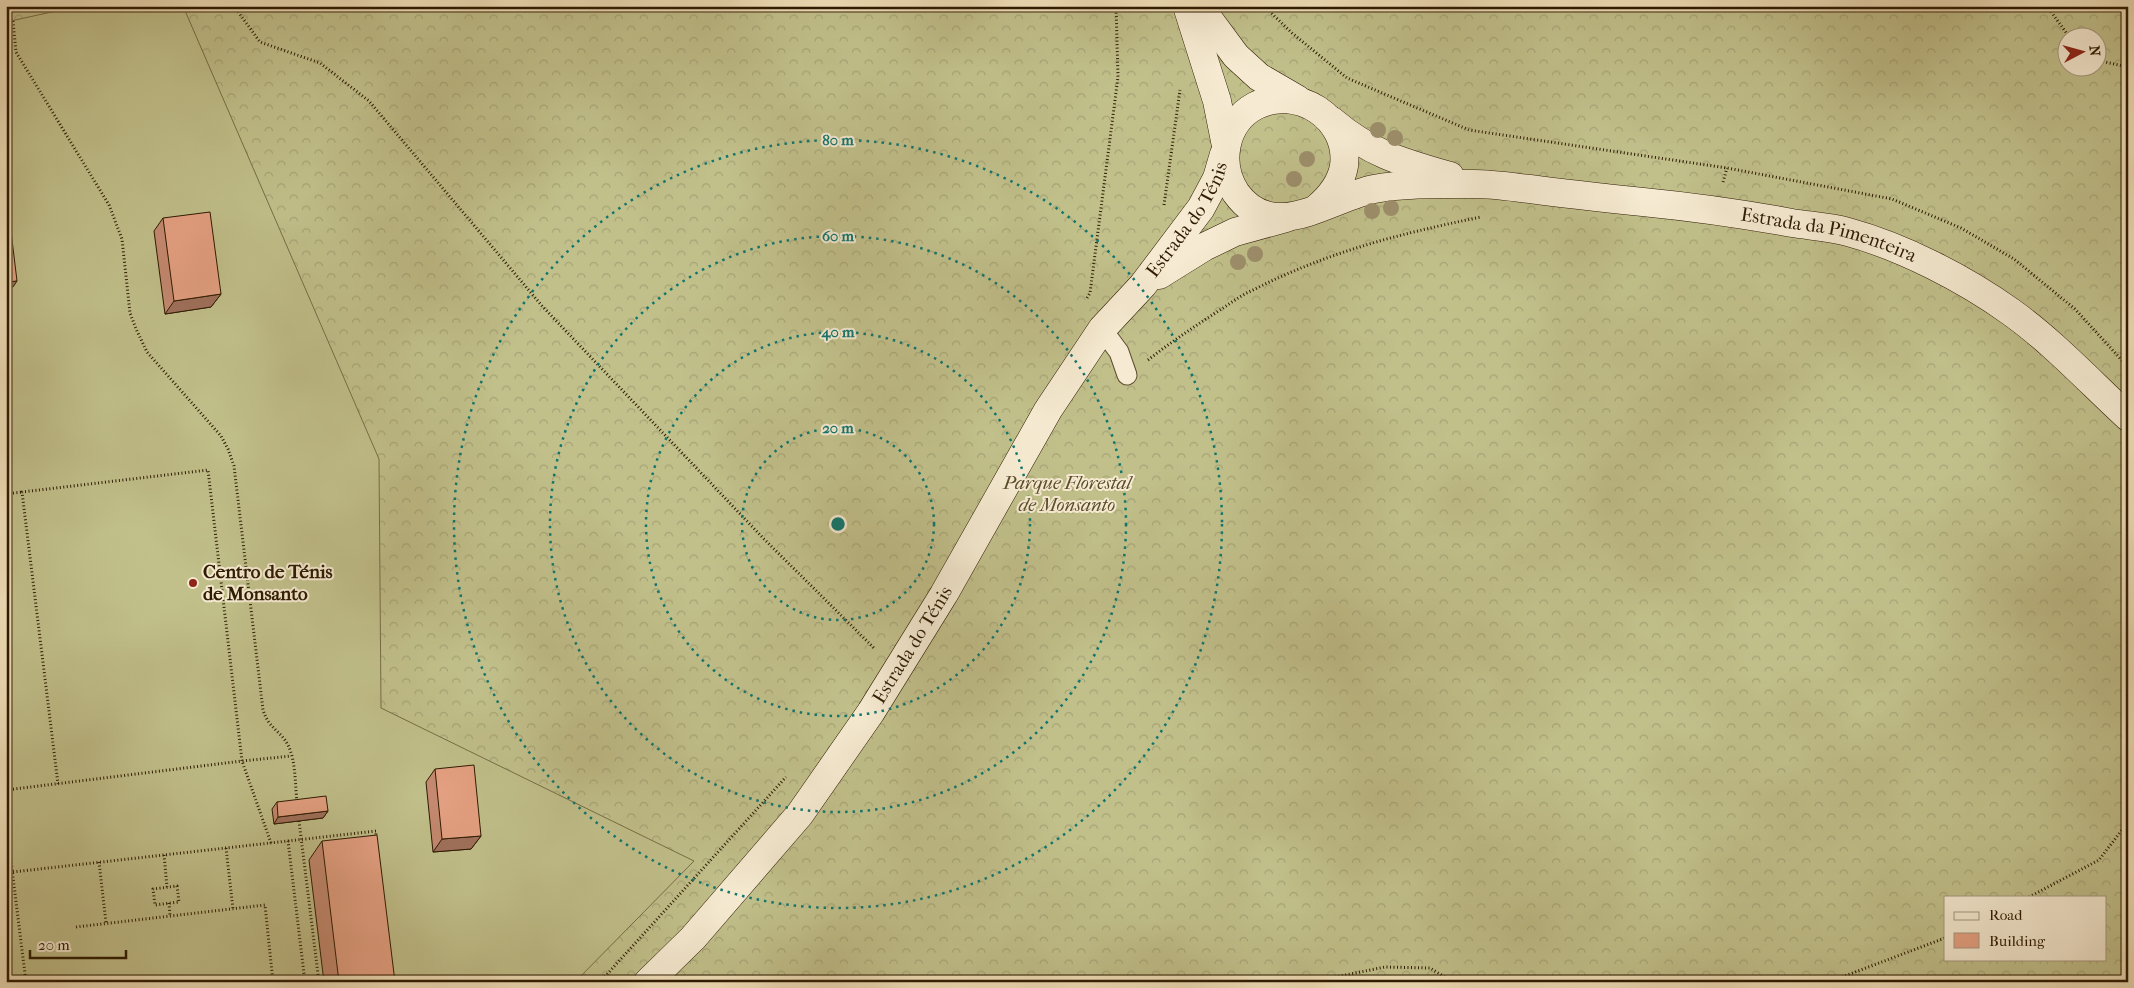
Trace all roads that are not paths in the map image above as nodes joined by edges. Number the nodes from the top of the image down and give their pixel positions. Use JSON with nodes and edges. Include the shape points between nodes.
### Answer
{"nodes":[{"id":1,"x":1188,"y":6,"type":"edge"},
{"id":2,"x":1199,"y":6,"type":"edge"},
{"id":3,"x":1301,"y":101,"type":"junction"},
{"id":4,"x":1330,"y":119,"type":"junction"},
{"id":5,"x":1225,"y":150,"type":"junction"},
{"id":6,"x":1478,"y":184,"type":"junction"},
{"id":7,"x":1317,"y":208,"type":"junction"},
{"id":8,"x":1287,"y":218,"type":"junction"},
{"id":9,"x":1143,"y":285,"type":"junction"},
{"id":10,"x":1102,"y":329,"type":"junction"},
{"id":11,"x":1127,"y":375,"type":"road end"},
{"id":12,"x":2128,"y":417,"type":"edge"},
{"id":13,"x":648,"y":982,"type":"edge"}],
"edges":[{"from":1,"to":5,"type":"main road","name":"Estrada da Pimenteira","via":[[1217,102]]},
{"from":2,"to":3,"type":"main road","name":"Estrada da Pimenteira","via":[[1236,56],[1259,77]]},
{"from":3,"to":4,"type":"main road","name":"Estrada da Pimenteira"},
{"from":3,"to":5,"type":"main road","name":"Estrada da Pimenteira","via":[[1276,99],[1253,107],[1240,117]]},
{"from":4,"to":6,"type":"main road","name":"Estrada da Pimenteira","via":[[1372,150],[1404,163]]},
{"from":4,"to":7,"type":"main road","name":"Estrada da Pimenteira","via":[[1341,141],[1344,166],[1330,197]]},
{"from":5,"to":8,"type":"main road","name":"Estrada da Pimenteira","via":[[1226,170],[1241,199],[1254,210]]},
{"from":5,"to":9,"type":"main road","name":"Estrada do Ténis","via":[[1217,178],[1201,208]]},
{"from":6,"to":7,"type":"main road","name":"Estrada da Pimenteira","via":[[1373,189]]},
{"from":6,"to":12,"type":"main road","name":"Estrada da Pimenteira","via":[[1716,210],[1848,232],[1955,276],[2012,312]]},
{"from":7,"to":8,"type":"main road","name":"Estrada da Pimenteira"},
{"from":8,"to":9,"type":"main road","name":"Estrada do Ténis","via":[[1235,232]]},
{"from":9,"to":10,"type":"main road","name":"Estrada do Ténis"},
{"from":10,"to":11,"type":"lane","via":[[1119,352]]},
{"from":10,"to":13,"type":"main road","name":"Estrada do Ténis","via":[[1048,410],[882,696],[800,814],[693,938]]}]}
